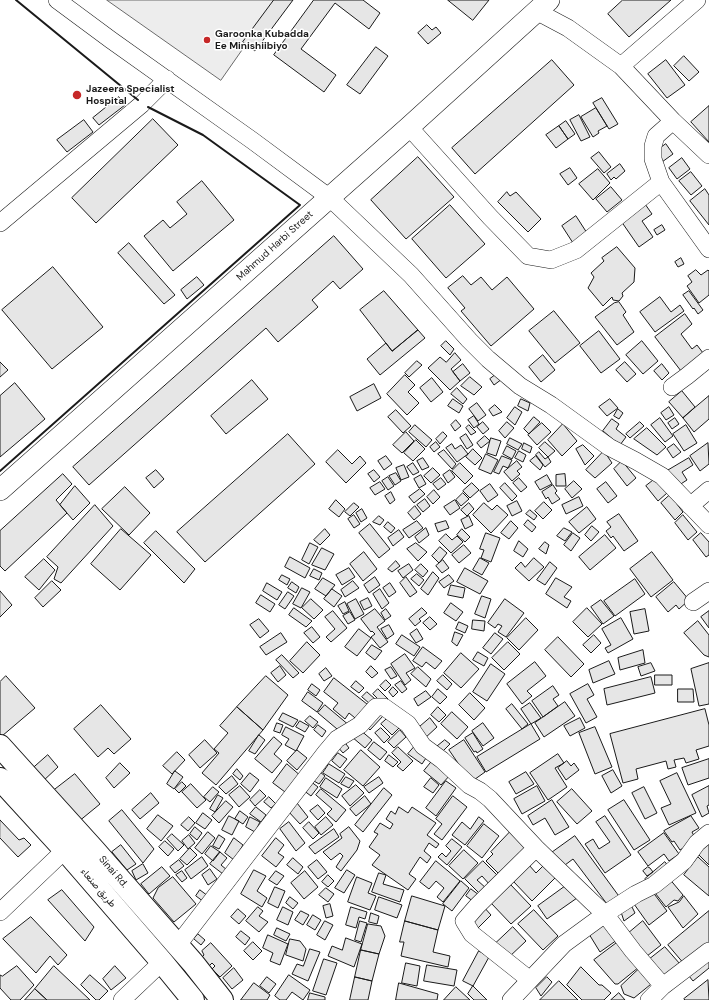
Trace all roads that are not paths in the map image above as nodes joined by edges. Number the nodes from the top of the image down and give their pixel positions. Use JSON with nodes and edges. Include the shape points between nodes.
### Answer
{"nodes":[{"id":1,"x":57,"y":0,"type":"edge"},
{"id":2,"x":697,"y":0,"type":"edge"},
{"id":3,"x":543,"y":5,"type":"edge"},
{"id":4,"x":621,"y":66,"type":"junction"},
{"id":5,"x":167,"y":79,"type":"junction"},
{"id":6,"x":673,"y":121,"type":"junction"},
{"id":7,"x":409,"y":127,"type":"junction"},
{"id":8,"x":709,"y":155,"type":"edge"},
{"id":9,"x":661,"y":182,"type":"junction"},
{"id":10,"x":330,"y":198,"type":"junction"},
{"id":11,"x":0,"y":223,"type":"edge"},
{"id":12,"x":709,"y":250,"type":"edge"},
{"id":13,"x":709,"y":358,"type":"edge"},
{"id":14,"x":672,"y":387,"type":"dead end"},
{"id":15,"x":0,"y":490,"type":"edge"},
{"id":16,"x":709,"y":490,"type":"edge"},
{"id":17,"x":690,"y":506,"type":"junction"},
{"id":18,"x":709,"y":525,"type":"edge"},
{"id":19,"x":709,"y":591,"type":"edge"},
{"id":20,"x":693,"y":602,"type":"dead end"},
{"id":21,"x":0,"y":746,"type":"edge"},
{"id":22,"x":0,"y":779,"type":"edge"},
{"id":23,"x":709,"y":833,"type":"edge"},
{"id":24,"x":536,"y":848,"type":"junction"},
{"id":25,"x":66,"y":850,"type":"junction"},
{"id":26,"x":0,"y":912,"type":"edge"},
{"id":27,"x":605,"y":914,"type":"junction"},
{"id":28,"x":178,"y":946,"type":"junction"},
{"id":29,"x":709,"y":951,"type":"edge"},
{"id":30,"x":162,"y":962,"type":"junction"},
{"id":31,"x":530,"y":980,"type":"junction"},
{"id":32,"x":663,"y":986,"type":"junction"},
{"id":33,"x":122,"y":1000,"type":"edge"},
{"id":34,"x":193,"y":1000,"type":"edge"},
{"id":35,"x":222,"y":1000,"type":"edge"},
{"id":36,"x":510,"y":1000,"type":"edge"},
{"id":37,"x":650,"y":1000,"type":"edge"}],
"edges":[{"from":1,"to":5,"type":"street"},
{"from":2,"to":4,"type":"street"},
{"from":3,"to":4,"type":"street","via":[[568,28]]},
{"from":3,"to":7,"type":"street","name":"Mahmud Harbi Street"},
{"from":4,"to":6,"type":"street"},
{"from":5,"to":10,"type":"street"},
{"from":5,"to":11,"type":"street","via":[[142,104]]},
{"from":6,"to":8,"type":"street"},
{"from":6,"to":9,"type":"street","via":[[656,136],[653,146],[653,159]]},
{"from":7,"to":9,"type":"street","via":[[528,256],[551,260],[576,250]]},
{"from":7,"to":10,"type":"street","name":"Mahmud Harbi Street"},
{"from":9,"to":12,"type":"street"},
{"from":10,"to":15,"type":"street","name":"Mahmud Harbi Street"},
{"from":10,"to":17,"type":"street","via":[[411,275],[469,340],[520,386],[551,405],[608,447],[662,476]]},
{"from":13,"to":14,"type":"street"},
{"from":16,"to":17,"type":"street"},
{"from":17,"to":18,"type":"street"},
{"from":19,"to":20,"type":"street"},
{"from":21,"to":28,"type":"main road","name":"Sinai Rd."},
{"from":22,"to":25,"type":"main road","name":"طريق صنعاء"},
{"from":23,"to":27,"type":"street","via":[[697,843],[684,861],[654,885]]},
{"from":24,"to":27,"type":"street"},
{"from":24,"to":28,"type":"street","via":[[490,799],[469,785],[423,746],[408,724],[384,708],[376,707],[360,725],[337,739],[326,752]]},
{"from":24,"to":31,"type":"street","via":[[464,921],[472,934]]},
{"from":25,"to":26,"type":"street"},
{"from":25,"to":30,"type":"main road","name":"طريق صنعاء"},
{"from":27,"to":31,"type":"street","via":[[564,944]]},
{"from":27,"to":32,"type":"street"},
{"from":28,"to":35,"type":"main road","name":"Sinai Rd."},
{"from":29,"to":32,"type":"street"},
{"from":30,"to":33,"type":"street"},
{"from":30,"to":34,"type":"main road","name":"طريق صنعاء"},
{"from":31,"to":36,"type":"street"},
{"from":32,"to":37,"type":"street"}]}
